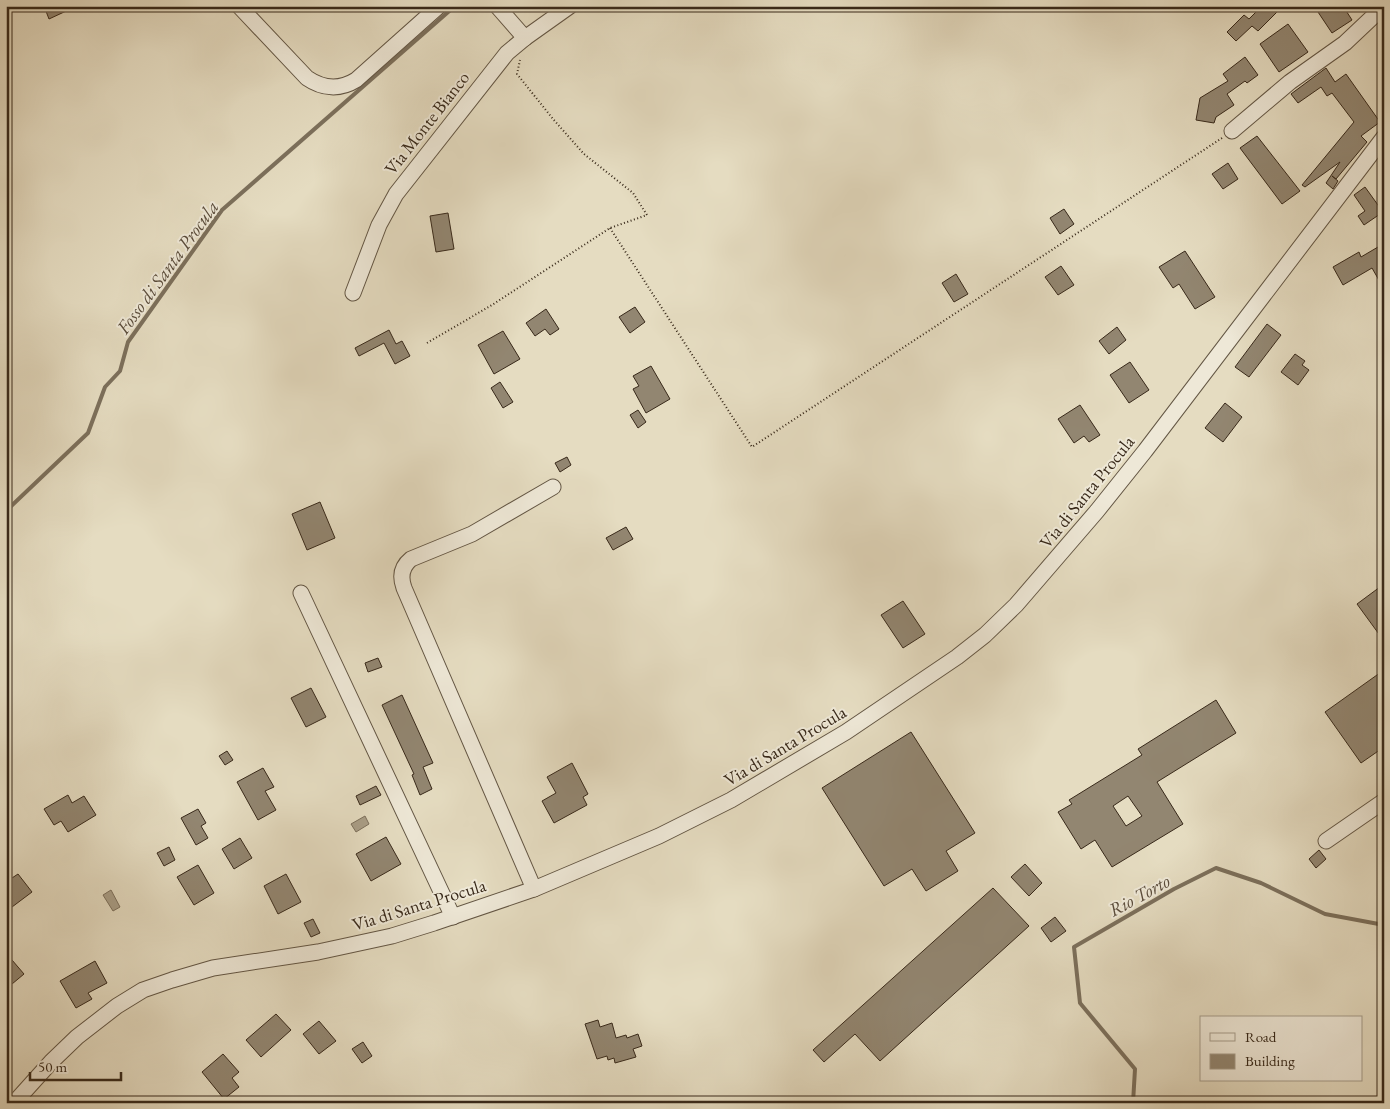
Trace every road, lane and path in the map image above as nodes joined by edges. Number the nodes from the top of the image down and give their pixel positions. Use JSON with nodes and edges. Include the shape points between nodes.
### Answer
{"nodes":[{"id":1,"x":239,"y":6,"type":"edge"},
{"id":2,"x":440,"y":6,"type":"edge"},
{"id":3,"x":497,"y":6,"type":"edge"},
{"id":4,"x":570,"y":6,"type":"edge"},
{"id":5,"x":1381,"y":9,"type":"edge"},
{"id":6,"x":525,"y":38,"type":"junction"},
{"id":7,"x":1232,"y":131,"type":"joint"},
{"id":8,"x":1384,"y":137,"type":"edge"},
{"id":9,"x":610,"y":228,"type":"junction"},
{"id":10,"x":353,"y":293,"type":"dead end"},
{"id":11,"x":427,"y":343,"type":"dead end"},
{"id":12,"x":553,"y":487,"type":"dead end"},
{"id":13,"x":301,"y":593,"type":"dead end"},
{"id":14,"x":1384,"y":801,"type":"edge"},
{"id":15,"x":1326,"y":841,"type":"dead end"},
{"id":16,"x":534,"y":889,"type":"junction"},
{"id":17,"x":453,"y":917,"type":"junction"},
{"id":18,"x":14,"y":1103,"type":"edge"}],
"edges":[{"from":1,"to":2,"type":"street","via":[[307,78],[332,87],[356,80]]},
{"from":3,"to":6,"type":"street"},
{"from":4,"to":6,"type":"street","name":"Via Monte Bianco"},
{"from":5,"to":7,"type":"street","via":[[1345,43],[1290,82]]},
{"from":6,"to":9,"type":"path","via":[[517,74],[584,154],[632,193],[647,215]]},
{"from":6,"to":10,"type":"street","name":"Via Monte Bianco","via":[[503,57],[396,194]]},
{"from":7,"to":9,"type":"path","via":[[752,447]]},
{"from":8,"to":16,"type":"street","name":"Via di Santa Procula","via":[[1112,492],[1027,594],[985,635],[894,701],[747,791],[651,840]]},
{"from":9,"to":11,"type":"path","via":[[492,306]]},
{"from":12,"to":16,"type":"street","via":[[472,534],[411,560],[404,566],[402,575],[404,588]]},
{"from":13,"to":17,"type":"street"},
{"from":14,"to":15,"type":"street"},
{"from":16,"to":17,"type":"street","name":"Via di Santa Procula"},
{"from":17,"to":18,"type":"street","name":"Via di Santa Procula","via":[[353,945],[204,970],[144,990],[117,1006],[72,1041]]}]}
